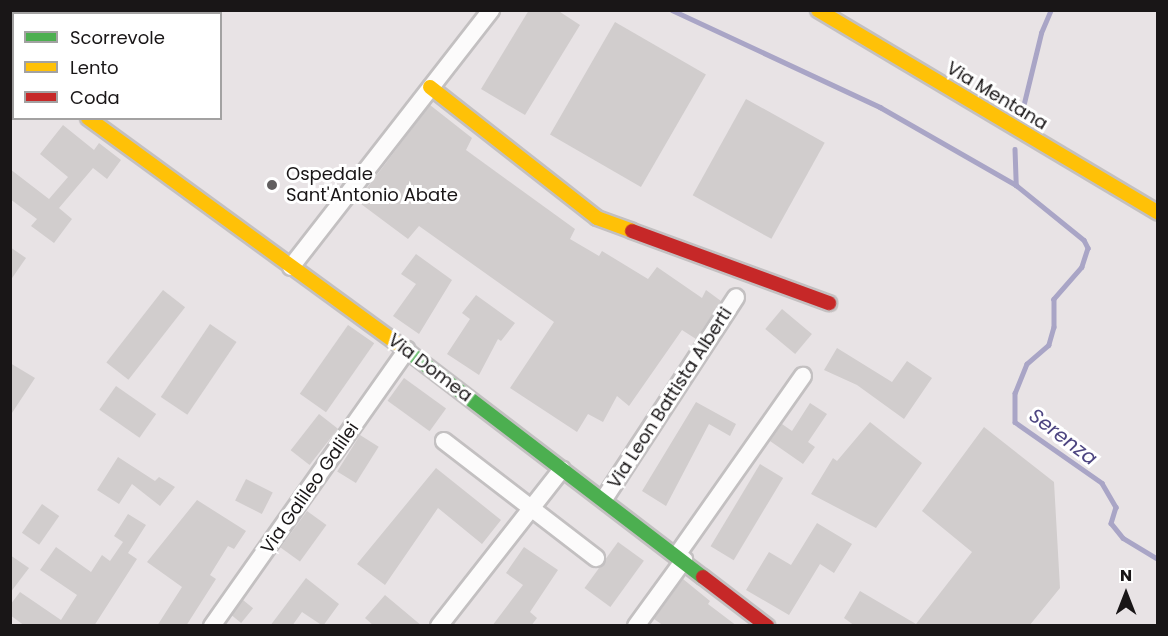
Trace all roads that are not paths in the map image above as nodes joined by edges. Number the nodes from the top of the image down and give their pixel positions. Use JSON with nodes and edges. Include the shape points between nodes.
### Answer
{"nodes":[{"id":1,"x":491,"y":10,"type":"edge"},
{"id":2,"x":818,"y":10,"type":"edge"},
{"id":3,"x":430,"y":87,"type":"junction"},
{"id":4,"x":91,"y":120,"type":"edge"},
{"id":5,"x":1158,"y":213,"type":"edge"},
{"id":6,"x":291,"y":267,"type":"junction"},
{"id":7,"x":736,"y":297,"type":"dead end"},
{"id":8,"x":828,"y":303,"type":"dead end"},
{"id":9,"x":407,"y":350,"type":"junction"},
{"id":10,"x":803,"y":376,"type":"dead end"},
{"id":11,"x":444,"y":441,"type":"dead end"},
{"id":12,"x":562,"y":469,"type":"junction"},
{"id":13,"x":604,"y":499,"type":"junction"},
{"id":14,"x":533,"y":507,"type":"junction"},
{"id":15,"x":596,"y":558,"type":"dead end"},
{"id":16,"x":681,"y":558,"type":"junction"},
{"id":17,"x":212,"y":626,"type":"edge"},
{"id":18,"x":439,"y":626,"type":"edge"},
{"id":19,"x":636,"y":626,"type":"edge"},
{"id":20,"x":767,"y":626,"type":"edge"}],
"edges":[{"from":1,"to":3,"type":"street"},
{"from":2,"to":5,"type":"street","name":"Via Mentana"},
{"from":3,"to":6,"type":"street"},
{"from":3,"to":8,"type":"street","via":[[597,218]]},
{"from":4,"to":6,"type":"street","name":"Via Domea"},
{"from":6,"to":9,"type":"street","name":"Via Domea"},
{"from":7,"to":13,"type":"street","name":"Via Leon Battista Alberti"},
{"from":9,"to":12,"type":"street","name":"Via Domea"},
{"from":9,"to":17,"type":"street","name":"Via Galileo Galilei"},
{"from":10,"to":16,"type":"street"},
{"from":11,"to":14,"type":"street"},
{"from":12,"to":13,"type":"street","name":"Via Domea"},
{"from":12,"to":14,"type":"street"},
{"from":13,"to":16,"type":"street","name":"Via Domea"},
{"from":14,"to":15,"type":"street"},
{"from":14,"to":18,"type":"street"},
{"from":16,"to":19,"type":"street"},
{"from":16,"to":20,"type":"street","name":"Via Domea"}]}
